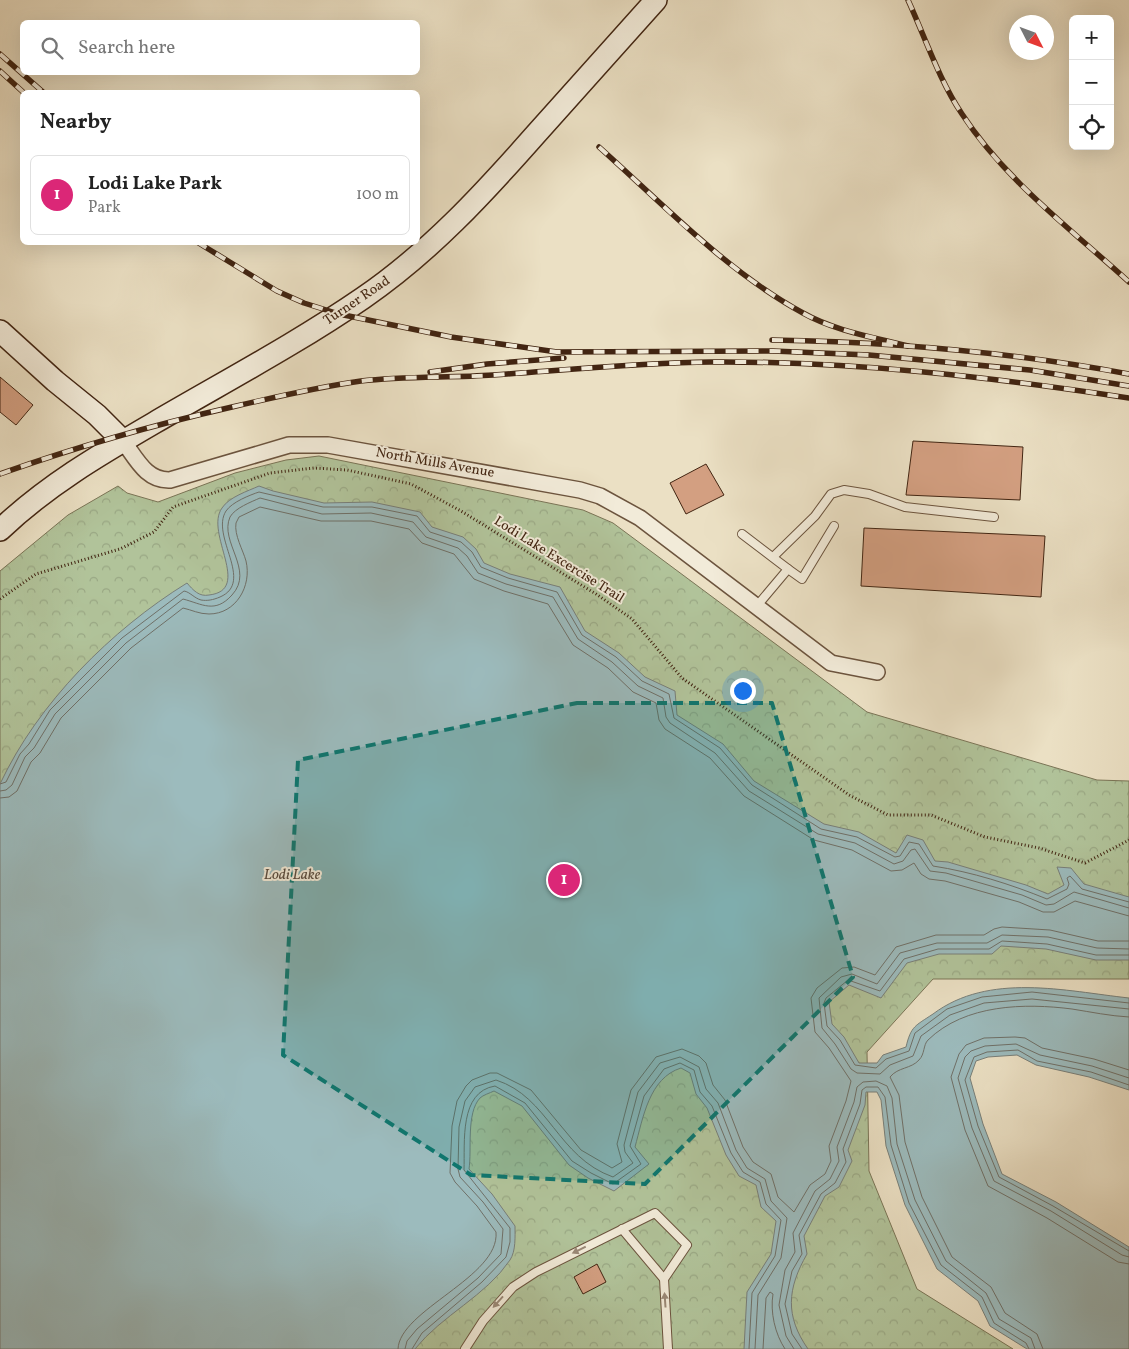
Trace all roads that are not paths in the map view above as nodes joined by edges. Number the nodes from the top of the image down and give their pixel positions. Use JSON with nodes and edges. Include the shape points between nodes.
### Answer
{"nodes":[{"id":1,"x":656,"y":0,"type":"edge"},
{"id":2,"x":0,"y":331,"type":"edge"},
{"id":3,"x":123,"y":441,"type":"junction"},
{"id":4,"x":994,"y":518,"type":"dead end"},
{"id":5,"x":834,"y":526,"type":"dead end"},
{"id":6,"x":0,"y":530,"type":"edge"},
{"id":7,"x":742,"y":534,"type":"dead end"},
{"id":8,"x":773,"y":557,"type":"junction"},
{"id":9,"x":788,"y":569,"type":"junction"},
{"id":10,"x":756,"y":607,"type":"junction"},
{"id":11,"x":877,"y":672,"type":"dead end"},
{"id":12,"x":622,"y":1229,"type":"junction"},
{"id":13,"x":664,"y":1279,"type":"junction"},
{"id":14,"x":465,"y":1349,"type":"edge"},
{"id":15,"x":668,"y":1349,"type":"edge"}],
"edges":[{"from":1,"to":3,"type":"main road","name":"Turner Road","via":[[480,196],[412,262],[310,332]]},
{"from":2,"to":3,"type":"main road","name":"North Mills Avenue"},
{"from":3,"to":6,"type":"main road","name":"Turner Road","via":[[65,477]]},
{"from":3,"to":10,"type":"street","name":"North Mills Avenue","via":[[149,474],[162,480],[289,445],[309,443],[580,490],[600,496],[640,518]]},
{"from":4,"to":8,"type":"lane","via":[[905,507],[869,494],[844,490],[831,494],[815,516]]},
{"from":5,"to":9,"type":"lane","via":[[802,579]]},
{"from":7,"to":8,"type":"lane"},
{"from":8,"to":9,"type":"lane"},
{"from":9,"to":10,"type":"lane"},
{"from":10,"to":11,"type":"street","name":"North Mills Avenue","via":[[831,663]]},
{"from":12,"to":13,"type":"lane"},
{"from":12,"to":13,"type":"lane","via":[[655,1213],[687,1245]]},
{"from":12,"to":14,"type":"lane","one_way":true,"via":[[514,1286],[488,1315]]},
{"from":15,"to":13,"type":"lane","one_way":true}]}
